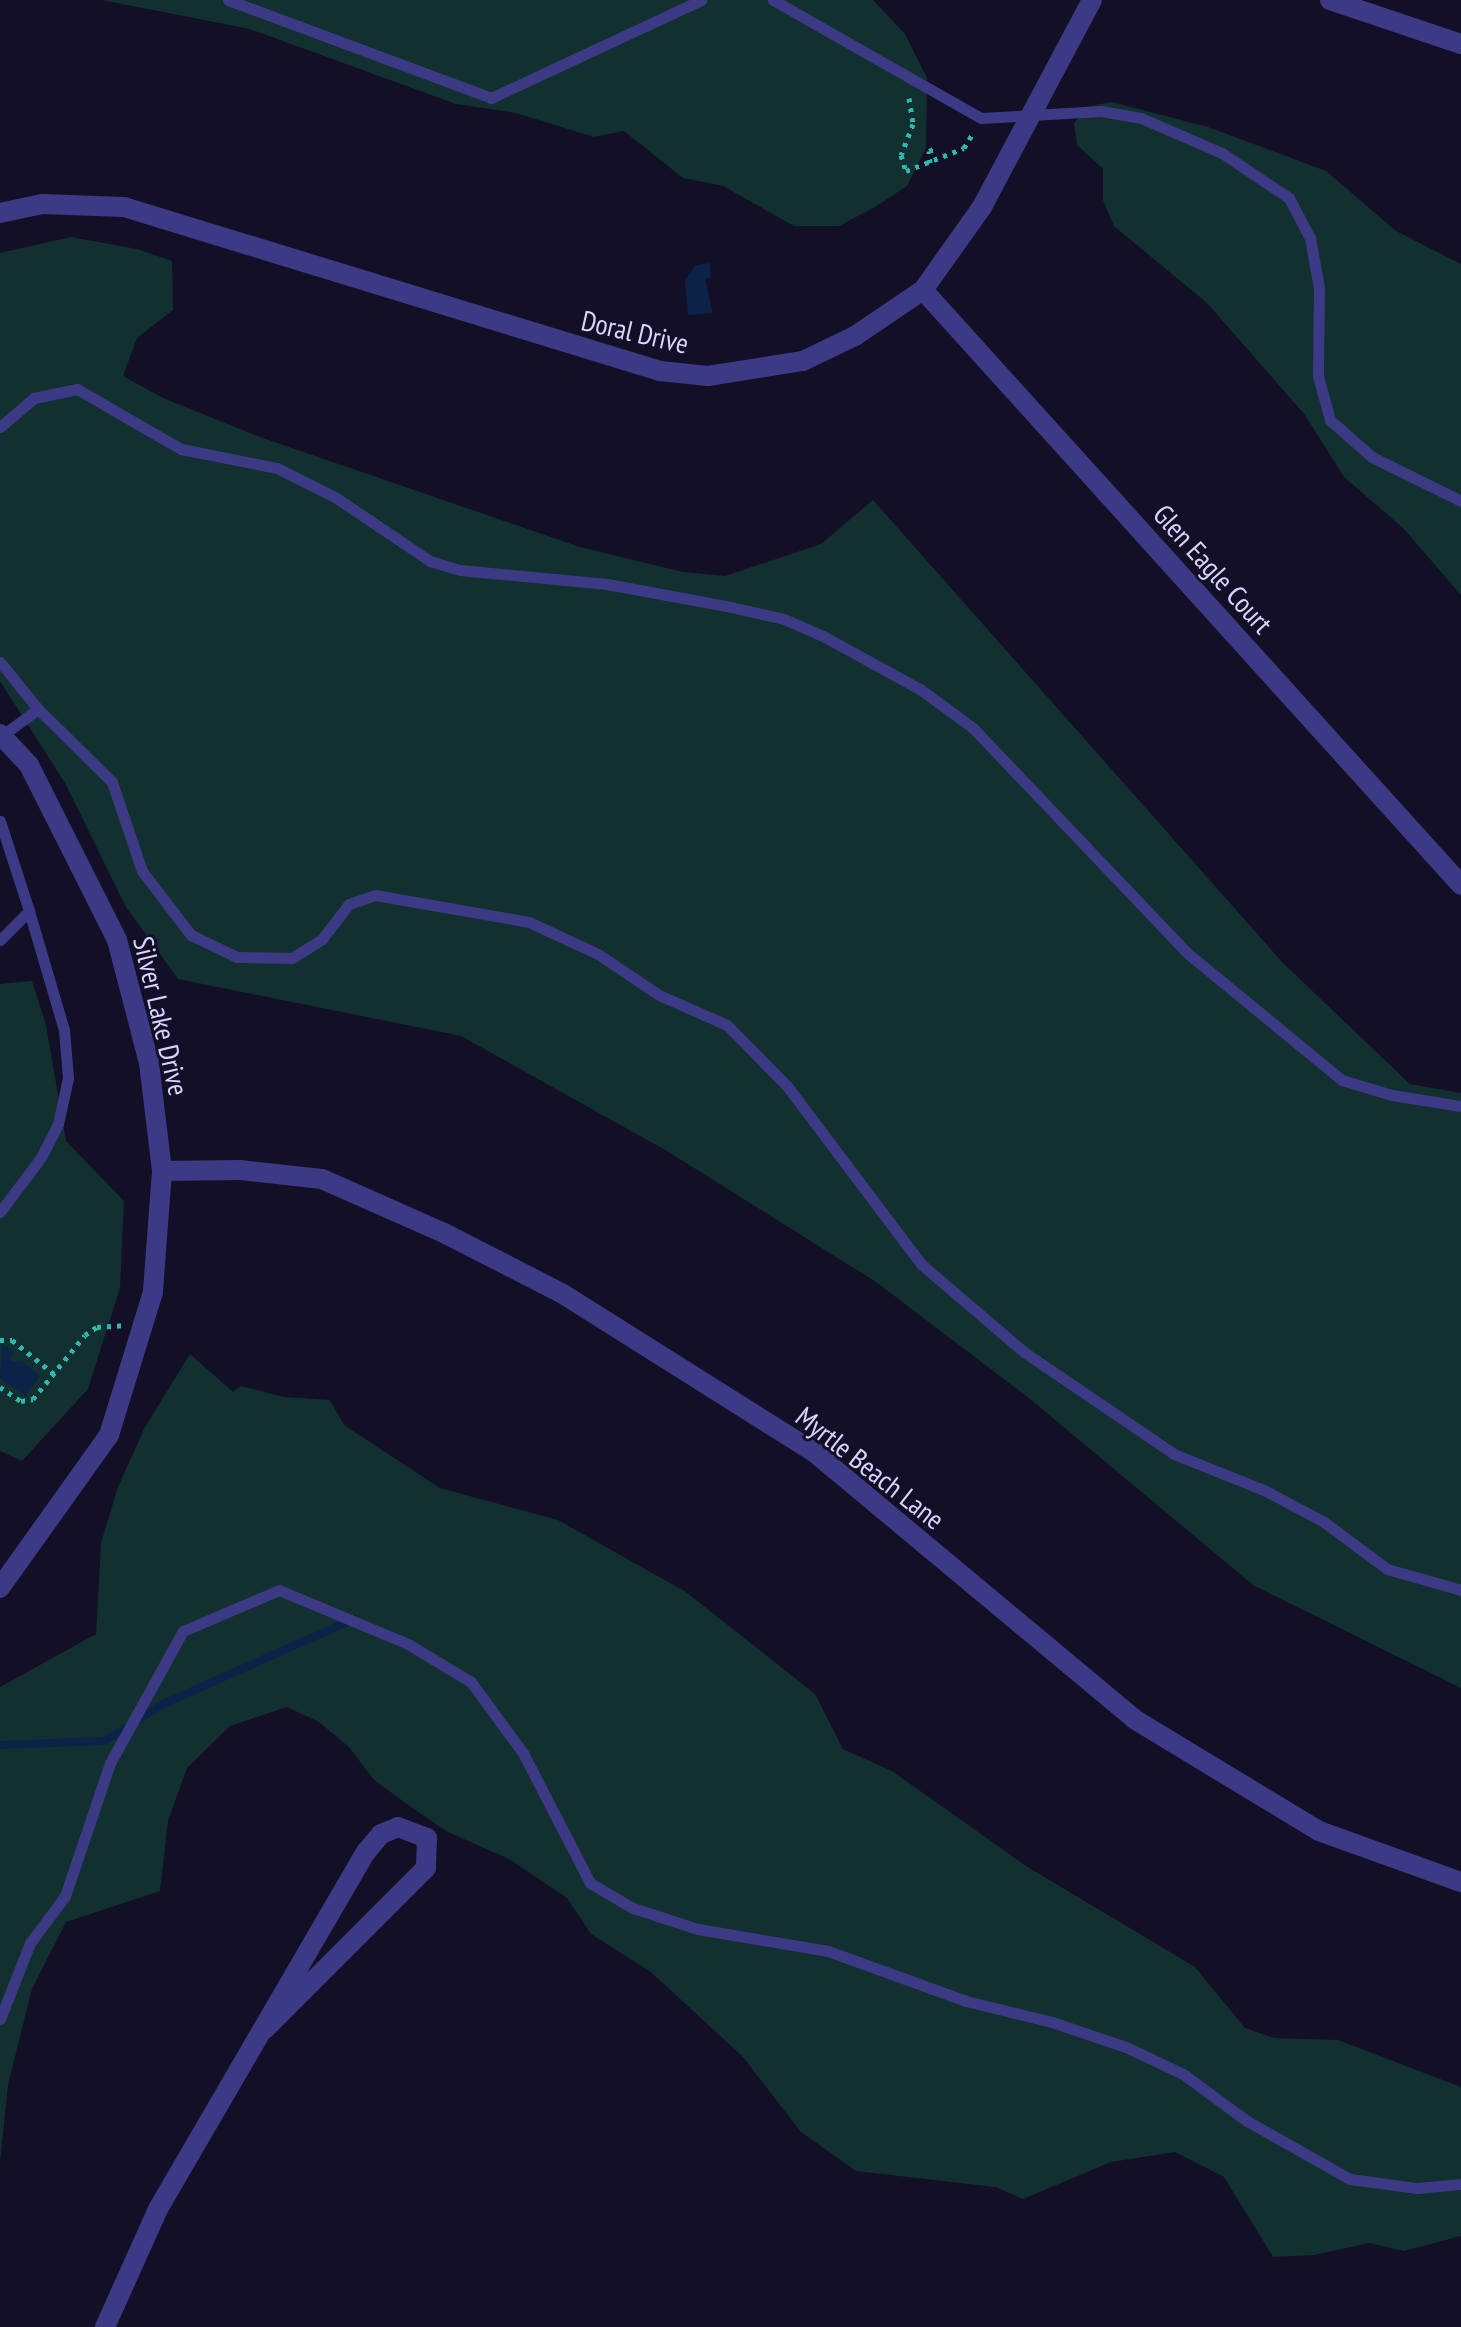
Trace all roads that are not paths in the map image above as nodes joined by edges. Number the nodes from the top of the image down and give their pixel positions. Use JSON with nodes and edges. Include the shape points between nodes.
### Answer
{"nodes":[{"id":1,"x":228,"y":0,"type":"edge"},
{"id":2,"x":701,"y":0,"type":"edge"},
{"id":3,"x":773,"y":0,"type":"edge"},
{"id":4,"x":1092,"y":0,"type":"edge"},
{"id":5,"x":1330,"y":0,"type":"edge"},
{"id":6,"x":1461,"y":44,"type":"edge"},
{"id":7,"x":1032,"y":115,"type":"junction"},
{"id":8,"x":0,"y":213,"type":"edge"},
{"id":9,"x":923,"y":290,"type":"junction"},
{"id":10,"x":0,"y":427,"type":"edge"},
{"id":11,"x":1461,"y":501,"type":"edge"},
{"id":12,"x":0,"y":662,"type":"edge"},
{"id":13,"x":38,"y":709,"type":"junction"},
{"id":14,"x":1,"y":736,"type":"edge"},
{"id":15,"x":0,"y":821,"type":"edge"},
{"id":16,"x":1461,"y":885,"type":"edge"},
{"id":17,"x":29,"y":911,"type":"junction"},
{"id":18,"x":0,"y":940,"type":"edge"},
{"id":19,"x":1461,"y":1106,"type":"edge"},
{"id":20,"x":162,"y":1171,"type":"junction"},
{"id":21,"x":0,"y":1212,"type":"edge"},
{"id":22,"x":0,"y":1588,"type":"edge"},
{"id":23,"x":1461,"y":1590,"type":"edge"},
{"id":24,"x":1461,"y":1882,"type":"edge"},
{"id":25,"x":0,"y":2019,"type":"edge"},
{"id":26,"x":265,"y":2029,"type":"junction"},
{"id":27,"x":1461,"y":2184,"type":"edge"},
{"id":28,"x":105,"y":2327,"type":"edge"}],
"edges":[{"from":1,"to":2,"type":"lane","via":[[491,98]]},
{"from":3,"to":7,"type":"lane","via":[[981,118]]},
{"from":4,"to":7,"type":"street","name":"Doral Drive"},
{"from":5,"to":6,"type":"street"},
{"from":7,"to":9,"type":"street","name":"Doral Drive","via":[[956,249]]},
{"from":7,"to":11,"type":"lane","via":[[1101,111],[1141,118],[1222,153],[1289,198],[1310,238],[1319,288],[1318,376],[1330,420],[1372,457]]},
{"from":8,"to":9,"type":"street","name":"Doral Drive","via":[[42,204],[124,207],[612,360],[708,376],[803,361],[855,336]]},
{"from":9,"to":16,"type":"street","name":"Glen Eagle Court"},
{"from":10,"to":19,"type":"lane","via":[[34,398],[77,389],[181,449],[277,468],[445,566],[507,578],[607,584],[784,619],[823,636],[920,689],[973,728],[1186,952],[1342,1080]]},
{"from":12,"to":13,"type":"lane"},
{"from":13,"to":14,"type":"lane"},
{"from":13,"to":23,"type":"lane","via":[[112,782],[142,871],[191,935],[237,957],[292,958],[322,939],[349,904],[375,895],[529,922],[598,954],[659,995],[727,1025],[787,1086],[921,1264],[1024,1352],[1174,1454],[1266,1491],[1324,1522],[1387,1569]]},
{"from":14,"to":20,"type":"street","name":"Silver Lake Drive","via":[[29,765],[117,940],[149,1063]]},
{"from":15,"to":17,"type":"lane"},
{"from":17,"to":18,"type":"lane"},
{"from":17,"to":21,"type":"lane","via":[[64,1030],[68,1078],[58,1124],[42,1156]]},
{"from":20,"to":22,"type":"street","name":"Silver Lake Drive","via":[[153,1292],[109,1435]]},
{"from":20,"to":24,"type":"street","name":"Myrtle Beach Lane","via":[[240,1170],[322,1179],[563,1294],[814,1452],[1134,1719],[1319,1831]]},
{"from":25,"to":27,"type":"lane","via":[[30,1943],[65,1896],[110,1763],[183,1631],[279,1590],[408,1644],[471,1682],[523,1753],[590,1883],[633,1908],[698,1929],[828,1951],[966,2001],[1126,2047],[1183,2074],[1247,2121],[1350,2179],[1417,2188]]},
{"from":26,"to":26,"type":"street","via":[[426,1868],[427,1838],[398,1827],[381,1834]]},
{"from":26,"to":28,"type":"street","via":[[158,2209]]}]}
